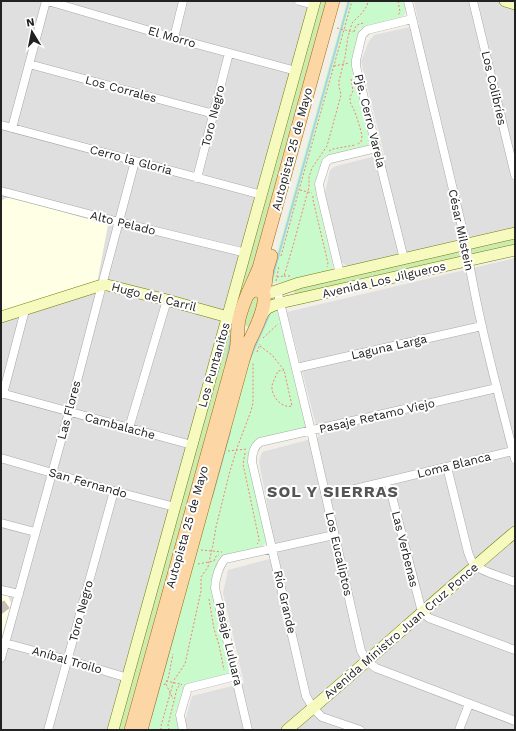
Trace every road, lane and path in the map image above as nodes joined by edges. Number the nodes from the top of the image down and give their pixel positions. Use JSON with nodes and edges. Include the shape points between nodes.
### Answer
{"nodes":[{"id":1,"x":47,"y":1,"type":"edge"},
{"id":2,"x":183,"y":1,"type":"edge"},
{"id":3,"x":299,"y":1,"type":"edge"},
{"id":4,"x":333,"y":1,"type":"edge"},
{"id":5,"x":342,"y":1,"type":"edge"},
{"id":6,"x":352,"y":1,"type":"edge"},
{"id":7,"x":368,"y":1,"type":"edge"},
{"id":8,"x":398,"y":1,"type":"edge"},
{"id":9,"x":408,"y":1,"type":"edge"},
{"id":10,"x":473,"y":1,"type":"edge"},
{"id":11,"x":505,"y":1,"type":"edge"},
{"id":12,"x":315,"y":3,"type":"edge"},
{"id":13,"x":515,"y":4,"type":"edge"},
{"id":14,"x":397,"y":15,"type":"dead end"},
{"id":15,"x":412,"y":19,"type":"junction"},
{"id":16,"x":364,"y":23,"type":"dead end"},
{"id":17,"x":338,"y":28,"type":"dead end"},
{"id":18,"x":344,"y":30,"type":"junction"},
{"id":19,"x":350,"y":31,"type":"junction"},
{"id":20,"x":174,"y":38,"type":"junction"},
{"id":21,"x":229,"y":53,"type":"junction"},
{"id":22,"x":29,"y":64,"type":"junction"},
{"id":23,"x":343,"y":64,"type":"junction"},
{"id":24,"x":349,"y":65,"type":"dead end"},
{"id":25,"x":334,"y":66,"type":"junction"},
{"id":26,"x":296,"y":72,"type":"junction"},
{"id":27,"x":350,"y":75,"type":"dead end"},
{"id":28,"x":214,"y":114,"type":"junction"},
{"id":29,"x":1,"y":125,"type":"edge"},
{"id":30,"x":12,"y":128,"type":"junction"},
{"id":31,"x":376,"y":148,"type":"junction"},
{"id":32,"x":325,"y":153,"type":"dead end"},
{"id":33,"x":323,"y":157,"type":"dead end"},
{"id":34,"x":320,"y":160,"type":"dead end"},
{"id":35,"x":136,"y":161,"type":"junction"},
{"id":36,"x":515,"y":175,"type":"edge"},
{"id":37,"x":197,"y":178,"type":"junction"},
{"id":38,"x":299,"y":190,"type":"junction"},
{"id":39,"x":1,"y":191,"type":"edge"},
{"id":40,"x":308,"y":192,"type":"junction"},
{"id":41,"x":262,"y":195,"type":"junction"},
{"id":42,"x":119,"y":222,"type":"junction"},
{"id":43,"x":515,"y":233,"type":"edge"},
{"id":44,"x":466,"y":244,"type":"junction"},
{"id":45,"x":515,"y":250,"type":"edge"},
{"id":46,"x":246,"y":253,"type":"junction"},
{"id":47,"x":281,"y":256,"type":"dead end"},
{"id":48,"x":404,"y":259,"type":"junction"},
{"id":49,"x":468,"y":261,"type":"junction"},
{"id":50,"x":279,"y":263,"type":"dead end"},
{"id":51,"x":325,"y":270,"type":"dead end"},
{"id":52,"x":340,"y":274,"type":"junction"},
{"id":53,"x":284,"y":276,"type":"junction"},
{"id":54,"x":291,"y":276,"type":"dead end"},
{"id":55,"x":277,"y":277,"type":"junction"},
{"id":56,"x":102,"y":285,"type":"junction"},
{"id":57,"x":276,"y":286,"type":"junction"},
{"id":58,"x":263,"y":294,"type":"junction"},
{"id":59,"x":247,"y":296,"type":"junction"},
{"id":60,"x":167,"y":300,"type":"junction"},
{"id":61,"x":280,"y":303,"type":"junction"},
{"id":62,"x":25,"y":310,"type":"junction"},
{"id":63,"x":1,"y":317,"type":"edge"},
{"id":64,"x":235,"y":320,"type":"junction"},
{"id":65,"x":280,"y":322,"type":"dead end"},
{"id":66,"x":482,"y":326,"type":"junction"},
{"id":67,"x":260,"y":327,"type":"junction"},
{"id":68,"x":261,"y":342,"type":"dead end"},
{"id":69,"x":259,"y":346,"type":"junction"},
{"id":70,"x":257,"y":352,"type":"dead end"},
{"id":71,"x":254,"y":358,"type":"dead end"},
{"id":72,"x":253,"y":362,"type":"junction"},
{"id":73,"x":296,"y":368,"type":"junction"},
{"id":74,"x":251,"y":369,"type":"dead end"},
{"id":75,"x":284,"y":370,"type":"junction"},
{"id":76,"x":497,"y":388,"type":"junction"},
{"id":77,"x":2,"y":394,"type":"edge"},
{"id":78,"x":69,"y":412,"type":"junction"},
{"id":79,"x":129,"y":428,"type":"junction"},
{"id":80,"x":311,"y":431,"type":"junction"},
{"id":81,"x":192,"y":444,"type":"junction"},
{"id":82,"x":256,"y":446,"type":"junction"},
{"id":83,"x":229,"y":448,"type":"dead end"},
{"id":84,"x":236,"y":451,"type":"junction"},
{"id":85,"x":514,"y":455,"type":"edge"},
{"id":86,"x":1,"y":458,"type":"edge"},
{"id":87,"x":447,"y":467,"type":"junction"},
{"id":88,"x":52,"y":473,"type":"junction"},
{"id":89,"x":388,"y":481,"type":"junction"},
{"id":90,"x":114,"y":492,"type":"junction"},
{"id":91,"x":326,"y":496,"type":"junction"},
{"id":92,"x":175,"y":507,"type":"junction"},
{"id":93,"x":1,"y":523,"type":"edge"},
{"id":94,"x":35,"y":532,"type":"junction"},
{"id":95,"x":515,"y":532,"type":"edge"},
{"id":96,"x":334,"y":535,"type":"junction"},
{"id":97,"x":200,"y":549,"type":"dead end"},
{"id":98,"x":272,"y":549,"type":"junction"},
{"id":99,"x":212,"y":551,"type":"junction"},
{"id":100,"x":227,"y":559,"type":"junction"},
{"id":101,"x":209,"y":562,"type":"junction"},
{"id":102,"x":196,"y":564,"type":"dead end"},
{"id":103,"x":475,"y":566,"type":"junction"},
{"id":104,"x":515,"y":582,"type":"edge"},
{"id":105,"x":1,"y":590,"type":"edge"},
{"id":106,"x":18,"y":594,"type":"junction"},
{"id":107,"x":422,"y":612,"type":"junction"},
{"id":108,"x":5,"y":643,"type":"junction"},
{"id":109,"x":515,"y":650,"type":"edge"},
{"id":110,"x":174,"y":651,"type":"dead end"},
{"id":111,"x":1,"y":658,"type":"edge"},
{"id":112,"x":68,"y":660,"type":"junction"},
{"id":113,"x":367,"y":661,"type":"junction"},
{"id":114,"x":236,"y":676,"type":"junction"},
{"id":115,"x":128,"y":678,"type":"junction"},
{"id":116,"x":166,"y":681,"type":"junction"},
{"id":117,"x":174,"y":683,"type":"junction"},
{"id":118,"x":165,"y":684,"type":"junction"},
{"id":119,"x":188,"y":688,"type":"junction"},
{"id":120,"x":162,"y":689,"type":"dead end"},
{"id":121,"x":170,"y":693,"type":"junction"},
{"id":122,"x":469,"y":704,"type":"junction"},
{"id":123,"x":313,"y":708,"type":"junction"},
{"id":124,"x":180,"y":716,"type":"junction"},
{"id":125,"x":515,"y":721,"type":"edge"},
{"id":126,"x":48,"y":730,"type":"edge"},
{"id":127,"x":113,"y":730,"type":"edge"},
{"id":128,"x":131,"y":730,"type":"edge"},
{"id":129,"x":141,"y":730,"type":"edge"},
{"id":130,"x":161,"y":730,"type":"edge"},
{"id":131,"x":183,"y":730,"type":"edge"},
{"id":132,"x":248,"y":730,"type":"edge"},
{"id":133,"x":287,"y":730,"type":"edge"},
{"id":134,"x":360,"y":730,"type":"edge"},
{"id":135,"x":459,"y":730,"type":"edge"}],
"edges":[{"from":1,"to":20,"type":"street","name":"El Morro"},
{"from":1,"to":22,"type":"street"},
{"from":2,"to":20,"type":"street"},
{"from":3,"to":12,"type":"street"},
{"from":4,"to":59,"type":"main road","name":"Autopista 25 de Mayo","via":[[259,268]]},
{"from":5,"to":58,"type":"main road","name":"Autopista 25 de Mayo"},
{"from":6,"to":18,"type":"path"},
{"from":7,"to":19,"type":"path","via":[[362,13],[352,23]]},
{"from":8,"to":14,"type":"path","via":[[400,12]]},
{"from":9,"to":15,"type":"street","name":"César Milstein"},
{"from":10,"to":36,"type":"street","name":"Los Colibríes"},
{"from":11,"to":13,"type":"street"},
{"from":12,"to":26,"type":"street","name":"Los Puntanitos"},
{"from":15,"to":31,"type":"street","name":"Pje. Cerro Varela","via":[[367,30],[362,35],[356,66]]},
{"from":15,"to":44,"type":"street","name":"César Milstein"},
{"from":16,"to":19,"type":"path","via":[[358,24],[354,32]]},
{"from":17,"to":18,"type":"path"},
{"from":18,"to":19,"type":"path"},
{"from":18,"to":25,"type":"path"},
{"from":19,"to":23,"type":"path"},
{"from":20,"to":21,"type":"street","name":"El Morro"},
{"from":21,"to":26,"type":"street","name":"El Morro"},
{"from":21,"to":28,"type":"street","name":"Toro Negro"},
{"from":22,"to":28,"type":"street","name":"Los Corrales"},
{"from":22,"to":30,"type":"street"},
{"from":23,"to":24,"type":"path","via":[[350,63]]},
{"from":23,"to":25,"type":"path"},
{"from":23,"to":40,"type":"path","via":[[339,82],[341,95],[327,146],[309,176]]},
{"from":25,"to":38,"type":"path"},
{"from":26,"to":41,"type":"street","name":"Los Puntanitos"},
{"from":27,"to":32,"type":"path","via":[[353,91],[350,102],[362,131],[362,140],[358,144]]},
{"from":28,"to":37,"type":"street","name":"Toro Negro"},
{"from":29,"to":30,"type":"street","name":"Cerro la Gloria"},
{"from":30,"to":35,"type":"street","name":"Cerro la Gloria"},
{"from":31,"to":48,"type":"street","name":"Pje. Cerro Varela"},
{"from":31,"to":52,"type":"street","via":[[330,159],[326,162],[319,184]]},
{"from":33,"to":34,"type":"path"},
{"from":35,"to":37,"type":"street","name":"Cerro la Gloria"},
{"from":35,"to":42,"type":"street","name":"Las Flores"},
{"from":37,"to":41,"type":"street","name":"Cerro la Gloria"},
{"from":38,"to":40,"type":"path"},
{"from":38,"to":47,"type":"path"},
{"from":39,"to":42,"type":"street","name":"Alto Pelado"},
{"from":40,"to":51,"type":"path","via":[[314,193],[313,200],[328,263]]},
{"from":40,"to":53,"type":"path"},
{"from":41,"to":46,"type":"street","name":"Los Puntanitos"},
{"from":42,"to":46,"type":"street","name":"Alto Pelado"},
{"from":42,"to":56,"type":"street","name":"Las Flores"},
{"from":43,"to":44,"type":"street","name":"Avenida Los Jilgueros"},
{"from":44,"to":48,"type":"street","name":"Avenida Los Jilgueros"},
{"from":44,"to":49,"type":"street","name":"César Milstein"},
{"from":45,"to":49,"type":"street","name":"Avenida Los Jilgueros"},
{"from":46,"to":64,"type":"street","name":"Los Puntanitos"},
{"from":48,"to":52,"type":"street","name":"Avenida Los Jilgueros"},
{"from":49,"to":61,"type":"street","name":"Avenida Los Jilgueros"},
{"from":49,"to":66,"type":"street","name":"César Milstein"},
{"from":50,"to":55,"type":"path"},
{"from":52,"to":57,"type":"street","name":"Avenida Los Jilgueros"},
{"from":53,"to":54,"type":"path"},
{"from":53,"to":55,"type":"path"},
{"from":55,"to":57,"type":"path"},
{"from":56,"to":60,"type":"street","name":"Hugo del Carril"},
{"from":56,"to":62,"type":"street","name":"Hugo del Carril"},
{"from":56,"to":78,"type":"street","name":"Las Flores"},
{"from":57,"to":58,"type":"street","name":"Avenida Los Jilgueros"},
{"from":57,"to":61,"type":"street","name":"Los Eucaliptos"},
{"from":58,"to":59,"type":"main road","via":[[254,290]]},
{"from":58,"to":67,"type":"main road","name":"Autopista 25 de Mayo","via":[[265,298]]},
{"from":59,"to":64,"type":"main road","name":"Autopista 25 de Mayo"},
{"from":60,"to":64,"type":"street","name":"Hugo del Carril"},
{"from":60,"to":79,"type":"street"},
{"from":61,"to":67,"type":"street","name":"Avenida Los Jilgueros","via":[[265,310]]},
{"from":61,"to":73,"type":"street","name":"Los Eucaliptos"},
{"from":62,"to":63,"type":"street","name":"Hugo del Carril"},
{"from":62,"to":77,"type":"street"},
{"from":64,"to":67,"type":"main road","via":[[244,331]]},
{"from":64,"to":81,"type":"street","name":"Los Puntanitos"},
{"from":64,"to":128,"type":"main road","name":"Autopista 25 de Mayo","via":[[238,340],[236,351]]},
{"from":65,"to":67,"type":"path","via":[[262,338]]},
{"from":66,"to":73,"type":"street","name":"Laguna Larga"},
{"from":66,"to":76,"type":"street","name":"César Milstein"},
{"from":67,"to":129,"type":"main road","name":"Autopista 25 de Mayo","via":[[242,360]]},
{"from":68,"to":69,"type":"path"},
{"from":69,"to":70,"type":"path"},
{"from":69,"to":75,"type":"path","via":[[272,354]]},
{"from":71,"to":72,"type":"path"},
{"from":72,"to":74,"type":"path"},
{"from":72,"to":84,"type":"path","via":[[253,403]]},
{"from":73,"to":80,"type":"street","name":"Los Eucaliptos"},
{"from":75,"to":75,"type":"path","via":[[292,406],[290,407],[282,404],[272,391],[278,371]]},
{"from":76,"to":80,"type":"street","name":"Pasaje Retamo Viejo"},
{"from":76,"to":85,"type":"street","name":"César Milstein"},
{"from":77,"to":78,"type":"street","name":"Cambalache"},
{"from":78,"to":79,"type":"street","name":"Cambalache"},
{"from":78,"to":88,"type":"street","name":"Las Flores"},
{"from":79,"to":81,"type":"street","name":"Cambalache"},
{"from":80,"to":82,"type":"street","name":"Pasaje Retamo Viejo","via":[[260,442]]},
{"from":80,"to":91,"type":"street","name":"Los Eucaliptos"},
{"from":81,"to":92,"type":"street","name":"Los Puntanitos"},
{"from":82,"to":84,"type":"path"},
{"from":82,"to":98,"type":"street","name":"Río Grande","via":[[252,462]]},
{"from":83,"to":84,"type":"path","via":[[228,452]]},
{"from":84,"to":99,"type":"path"},
{"from":85,"to":87,"type":"street","name":"Loma Blanca"},
{"from":86,"to":88,"type":"street","name":"San Fernando"},
{"from":87,"to":89,"type":"street","name":"Loma Blanca"},
{"from":87,"to":103,"type":"street","via":[[468,552]]},
{"from":88,"to":90,"type":"street","name":"San Fernando"},
{"from":88,"to":94,"type":"street","name":"Las Flores"},
{"from":89,"to":91,"type":"street","name":"Loma Blanca"},
{"from":89,"to":107,"type":"street","name":"Las Verbenas"},
{"from":90,"to":92,"type":"street","name":"San Fernando"},
{"from":90,"to":112,"type":"street","name":"Toro Negro"},
{"from":91,"to":96,"type":"street","name":"Los Eucaliptos"},
{"from":92,"to":115,"type":"street","name":"Los Puntanitos"},
{"from":93,"to":94,"type":"street"},
{"from":94,"to":106,"type":"street","name":"Las Flores"},
{"from":95,"to":103,"type":"street","name":"Avenida Ministro Juan Cruz Ponce"},
{"from":96,"to":98,"type":"street"},
{"from":96,"to":113,"type":"street","name":"Los Eucaliptos","via":[[361,651]]},
{"from":97,"to":99,"type":"path"},
{"from":98,"to":100,"type":"street"},
{"from":98,"to":123,"type":"street","name":"Río Grande","via":[[306,696]]},
{"from":99,"to":100,"type":"path","via":[[228,553]]},
{"from":99,"to":101,"type":"path"},
{"from":100,"to":101,"type":"path"},
{"from":100,"to":114,"type":"street","name":"Pasaje Luluara","via":[[221,563],[215,588]]},
{"from":101,"to":102,"type":"path"},
{"from":101,"to":117,"type":"path","via":[[201,577],[201,591],[185,664]]},
{"from":103,"to":104,"type":"street"},
{"from":103,"to":107,"type":"street","name":"Avenida Ministro Juan Cruz Ponce"},
{"from":105,"to":106,"type":"street"},
{"from":106,"to":108,"type":"street","name":"Las Flores"},
{"from":107,"to":109,"type":"street","via":[[429,618]]},
{"from":107,"to":113,"type":"street","name":"Avenida Ministro Juan Cruz Ponce"},
{"from":108,"to":111,"type":"street","name":"Las Flores"},
{"from":108,"to":112,"type":"street","name":"Aníbal Troilo"},
{"from":110,"to":116,"type":"path"},
{"from":112,"to":115,"type":"street","name":"Aníbal Troilo"},
{"from":112,"to":126,"type":"street","name":"Toro Negro"},
{"from":113,"to":122,"type":"street","via":[[376,668]]},
{"from":113,"to":123,"type":"street","name":"Avenida Ministro Juan Cruz Ponce"},
{"from":114,"to":119,"type":"street"},
{"from":114,"to":132,"type":"street","name":"Pasaje Luluara"},
{"from":115,"to":127,"type":"street","name":"Los Puntanitos"},
{"from":116,"to":117,"type":"path"},
{"from":116,"to":118,"type":"path"},
{"from":117,"to":119,"type":"path"},
{"from":117,"to":121,"type":"path"},
{"from":118,"to":120,"type":"path"},
{"from":118,"to":121,"type":"path"},
{"from":119,"to":124,"type":"street"},
{"from":121,"to":124,"type":"path"},
{"from":121,"to":130,"type":"path"},
{"from":122,"to":125,"type":"street"},
{"from":122,"to":135,"type":"street"},
{"from":123,"to":133,"type":"street","name":"Avenida Ministro Juan Cruz Ponce"},
{"from":123,"to":134,"type":"street","name":"Río Grande","via":[[322,717]]},
{"from":124,"to":131,"type":"street"}]}
